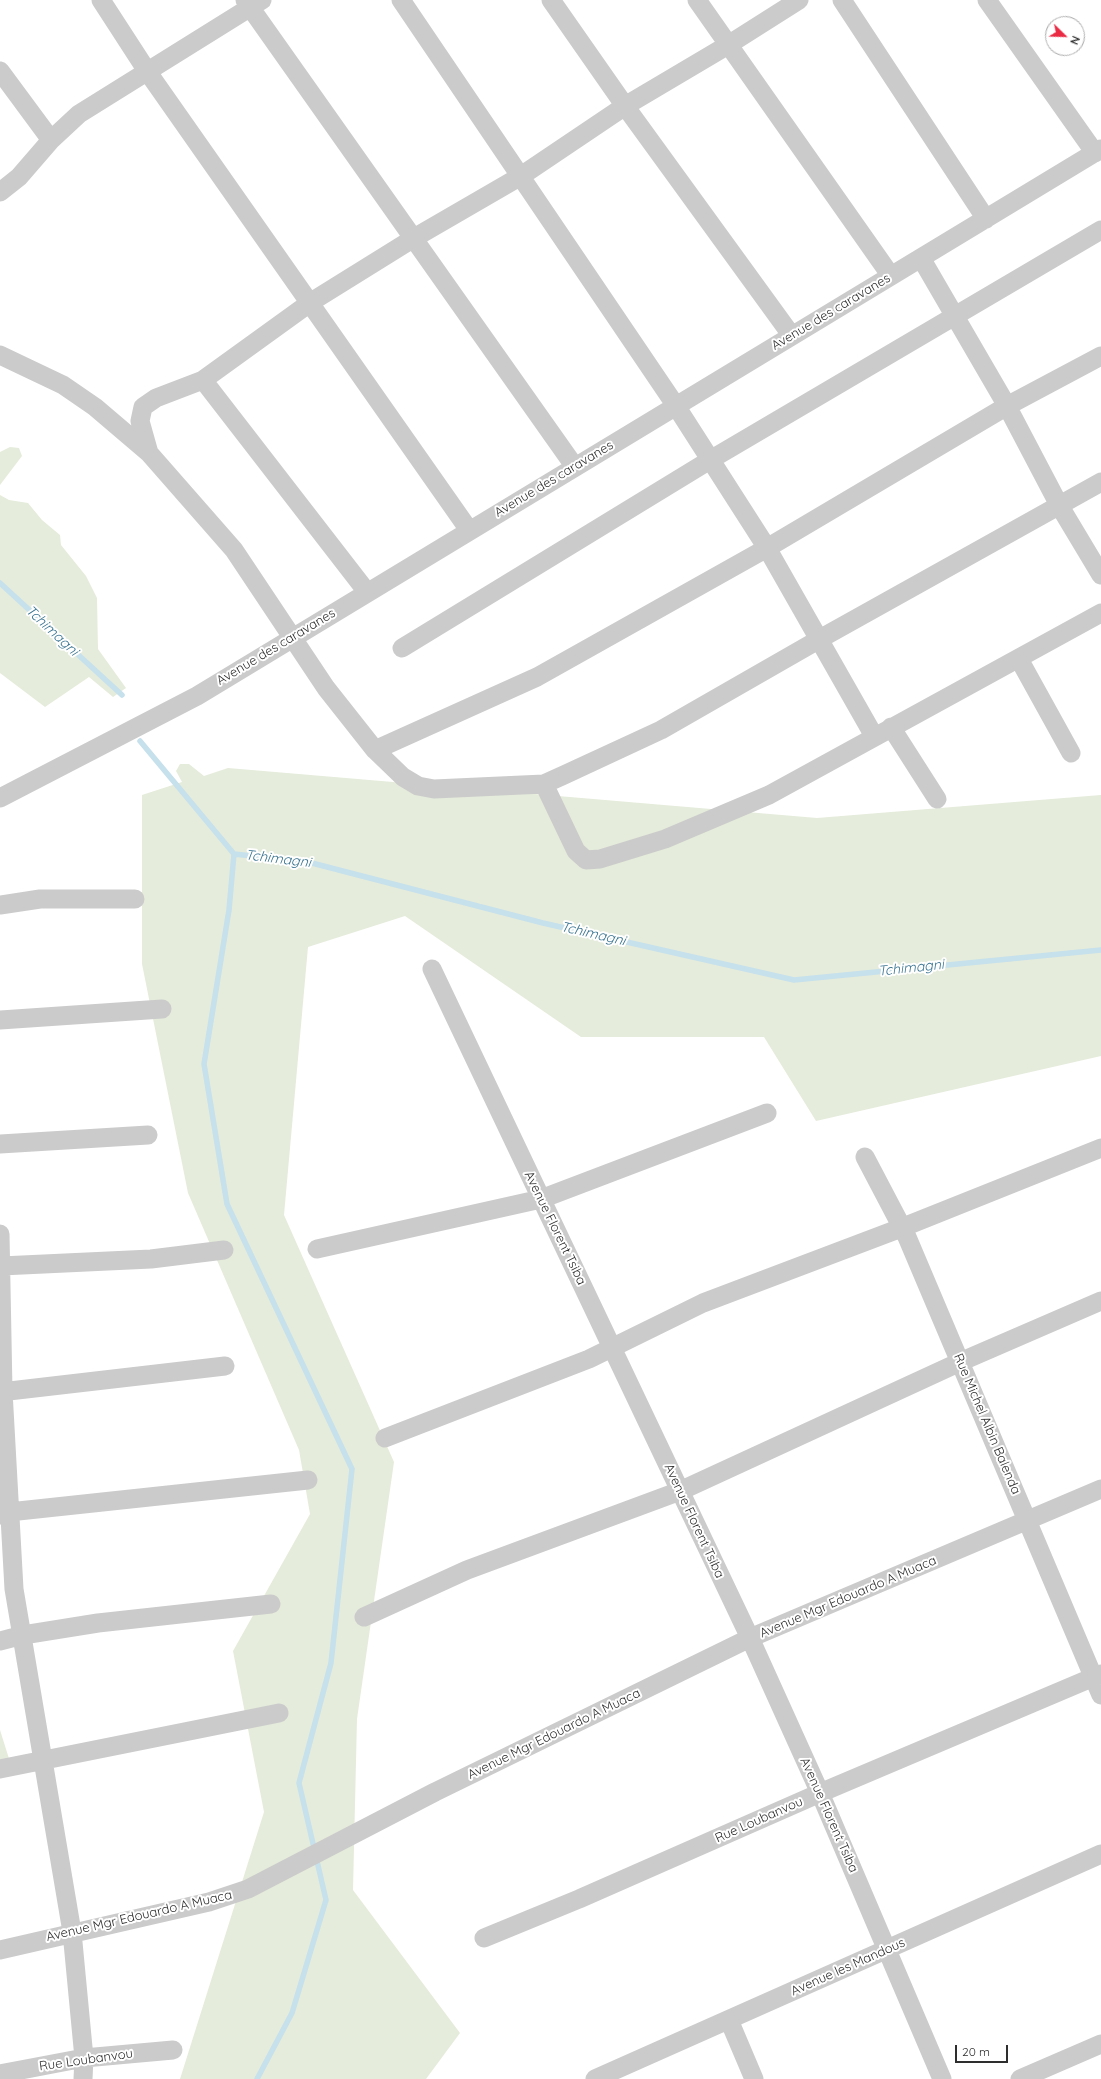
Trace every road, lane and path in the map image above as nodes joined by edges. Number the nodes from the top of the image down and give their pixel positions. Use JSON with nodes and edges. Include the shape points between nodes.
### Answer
{"nodes":[{"id":1,"x":101,"y":0,"type":"edge"},
{"id":2,"x":401,"y":0,"type":"edge"},
{"id":3,"x":551,"y":0,"type":"edge"},
{"id":4,"x":697,"y":0,"type":"edge"},
{"id":5,"x":799,"y":0,"type":"edge"},
{"id":6,"x":842,"y":0,"type":"edge"},
{"id":7,"x":987,"y":0,"type":"edge"},
{"id":8,"x":252,"y":2,"type":"edge"},
{"id":9,"x":728,"y":45,"type":"junction"},
{"id":10,"x":147,"y":71,"type":"junction"},
{"id":11,"x":0,"y":72,"type":"edge"},
{"id":12,"x":625,"y":106,"type":"junction"},
{"id":13,"x":51,"y":140,"type":"junction"},
{"id":14,"x":1098,"y":151,"type":"edge"},
{"id":15,"x":521,"y":176,"type":"junction"},
{"id":16,"x":0,"y":192,"type":"edge"},
{"id":17,"x":986,"y":219,"type":"junction"},
{"id":18,"x":1101,"y":230,"type":"edge"},
{"id":19,"x":414,"y":238,"type":"junction"},
{"id":20,"x":921,"y":258,"type":"junction"},
{"id":21,"x":891,"y":276,"type":"junction"},
{"id":22,"x":311,"y":302,"type":"junction"},
{"id":23,"x":954,"y":316,"type":"junction"},
{"id":24,"x":792,"y":336,"type":"junction"},
{"id":25,"x":0,"y":355,"type":"edge"},
{"id":26,"x":1101,"y":356,"type":"edge"},
{"id":27,"x":202,"y":380,"type":"junction"},
{"id":28,"x":676,"y":406,"type":"junction"},
{"id":29,"x":1007,"y":406,"type":"junction"},
{"id":30,"x":149,"y":453,"type":"junction"},
{"id":31,"x":710,"y":460,"type":"junction"},
{"id":32,"x":575,"y":467,"type":"junction"},
{"id":33,"x":1101,"y":482,"type":"edge"},
{"id":34,"x":1059,"y":505,"type":"junction"},
{"id":35,"x":469,"y":530,"type":"junction"},
{"id":36,"x":767,"y":548,"type":"junction"},
{"id":37,"x":1101,"y":575,"type":"edge"},
{"id":38,"x":367,"y":592,"type":"junction"},
{"id":39,"x":1101,"y":613,"type":"edge"},
{"id":40,"x":292,"y":637,"type":"junction"},
{"id":41,"x":820,"y":639,"type":"junction"},
{"id":42,"x":402,"y":648,"type":"dead end"},
{"id":43,"x":1020,"y":658,"type":"junction"},
{"id":44,"x":891,"y":727,"type":"junction"},
{"id":45,"x":874,"y":736,"type":"junction"},
{"id":46,"x":375,"y":750,"type":"junction"},
{"id":47,"x":1071,"y":753,"type":"dead end"},
{"id":48,"x":544,"y":784,"type":"junction"},
{"id":49,"x":0,"y":798,"type":"edge"},
{"id":50,"x":937,"y":799,"type":"dead end"},
{"id":51,"x":135,"y":900,"type":"dead end"},
{"id":52,"x":0,"y":905,"type":"edge"},
{"id":53,"x":432,"y":969,"type":"dead end"},
{"id":54,"x":162,"y":1009,"type":"dead end"},
{"id":55,"x":0,"y":1020,"type":"edge"},
{"id":56,"x":767,"y":1113,"type":"dead end"},
{"id":57,"x":148,"y":1135,"type":"dead end"},
{"id":58,"x":0,"y":1144,"type":"edge"},
{"id":59,"x":1101,"y":1148,"type":"edge"},
{"id":60,"x":865,"y":1157,"type":"dead end"},
{"id":61,"x":541,"y":1200,"type":"junction"},
{"id":62,"x":901,"y":1228,"type":"junction"},
{"id":63,"x":317,"y":1249,"type":"dead end"},
{"id":64,"x":224,"y":1250,"type":"dead end"},
{"id":65,"x":0,"y":1251,"type":"edge"},
{"id":66,"x":1101,"y":1301,"type":"edge"},
{"id":67,"x":612,"y":1346,"type":"junction"},
{"id":68,"x":960,"y":1362,"type":"junction"},
{"id":69,"x":225,"y":1366,"type":"dead end"},
{"id":70,"x":2,"y":1392,"type":"edge"},
{"id":71,"x":385,"y":1438,"type":"dead end"},
{"id":72,"x":308,"y":1480,"type":"dead end"},
{"id":73,"x":1101,"y":1489,"type":"edge"},
{"id":74,"x":680,"y":1491,"type":"junction"},
{"id":75,"x":5,"y":1514,"type":"edge"},
{"id":76,"x":1027,"y":1520,"type":"junction"},
{"id":77,"x":271,"y":1604,"type":"dead end"},
{"id":78,"x":364,"y":1617,"type":"dead end"},
{"id":79,"x":23,"y":1635,"type":"junction"},
{"id":80,"x":750,"y":1638,"type":"junction"},
{"id":81,"x":0,"y":1641,"type":"edge"},
{"id":82,"x":1097,"y":1675,"type":"edge"},
{"id":83,"x":1101,"y":1695,"type":"edge"},
{"id":84,"x":279,"y":1713,"type":"dead end"},
{"id":85,"x":42,"y":1761,"type":"junction"},
{"id":86,"x":0,"y":1769,"type":"edge"},
{"id":87,"x":820,"y":1793,"type":"junction"},
{"id":88,"x":1101,"y":1854,"type":"edge"},
{"id":89,"x":72,"y":1932,"type":"junction"},
{"id":90,"x":484,"y":1938,"type":"dead end"},
{"id":91,"x":0,"y":1950,"type":"edge"},
{"id":92,"x":887,"y":1950,"type":"junction"},
{"id":93,"x":729,"y":2020,"type":"junction"},
{"id":94,"x":1101,"y":2044,"type":"edge"},
{"id":95,"x":173,"y":2050,"type":"dead end"},
{"id":96,"x":84,"y":2058,"type":"junction"},
{"id":97,"x":0,"y":2074,"type":"edge"},
{"id":98,"x":83,"y":2079,"type":"edge"},
{"id":99,"x":595,"y":2079,"type":"edge"},
{"id":100,"x":754,"y":2079,"type":"edge"},
{"id":101,"x":942,"y":2079,"type":"edge"},
{"id":102,"x":1020,"y":2079,"type":"edge"}],
"edges":[{"from":1,"to":10,"type":"street"},
{"from":2,"to":15,"type":"street"},
{"from":3,"to":12,"type":"street"},
{"from":4,"to":9,"type":"street"},
{"from":5,"to":9,"type":"street"},
{"from":6,"to":17,"type":"street"},
{"from":7,"to":14,"type":"street"},
{"from":8,"to":10,"type":"street"},
{"from":8,"to":19,"type":"street"},
{"from":9,"to":12,"type":"street"},
{"from":9,"to":21,"type":"street"},
{"from":10,"to":13,"type":"street","via":[[79,114]]},
{"from":10,"to":22,"type":"street"},
{"from":11,"to":13,"type":"street"},
{"from":12,"to":15,"type":"street"},
{"from":12,"to":24,"type":"street"},
{"from":13,"to":16,"type":"street","via":[[20,177]]},
{"from":14,"to":17,"type":"street","name":"Avenue des caravanes"},
{"from":15,"to":19,"type":"street"},
{"from":15,"to":28,"type":"street"},
{"from":17,"to":20,"type":"street","name":"Avenue des caravanes"},
{"from":18,"to":23,"type":"street"},
{"from":19,"to":22,"type":"street"},
{"from":19,"to":32,"type":"street"},
{"from":20,"to":21,"type":"street","name":"Avenue des caravanes"},
{"from":20,"to":23,"type":"street"},
{"from":21,"to":24,"type":"street","name":"Avenue des caravanes"},
{"from":22,"to":27,"type":"street"},
{"from":22,"to":35,"type":"street"},
{"from":23,"to":29,"type":"street"},
{"from":23,"to":31,"type":"street"},
{"from":24,"to":28,"type":"street","name":"Avenue des caravanes"},
{"from":25,"to":30,"type":"street","via":[[63,385],[95,407]]},
{"from":26,"to":29,"type":"street"},
{"from":27,"to":30,"type":"street","via":[[156,398],[143,407],[140,421]]},
{"from":27,"to":38,"type":"street"},
{"from":28,"to":31,"type":"street"},
{"from":28,"to":32,"type":"street","name":"Avenue des caravanes"},
{"from":29,"to":34,"type":"street"},
{"from":29,"to":36,"type":"street"},
{"from":30,"to":40,"type":"street","via":[[234,550]]},
{"from":31,"to":36,"type":"street"},
{"from":31,"to":42,"type":"street"},
{"from":32,"to":35,"type":"street","name":"Avenue des caravanes"},
{"from":33,"to":34,"type":"street"},
{"from":34,"to":37,"type":"street"},
{"from":34,"to":41,"type":"street"},
{"from":35,"to":38,"type":"street","name":"Avenue des caravanes"},
{"from":36,"to":41,"type":"street"},
{"from":36,"to":46,"type":"street","via":[[537,677]]},
{"from":38,"to":40,"type":"street","name":"Avenue des caravanes"},
{"from":39,"to":43,"type":"street"},
{"from":40,"to":46,"type":"street","via":[[326,688]]},
{"from":40,"to":49,"type":"street","name":"Avenue des caravanes","via":[[197,696]]},
{"from":41,"to":45,"type":"street"},
{"from":41,"to":48,"type":"street","via":[[661,730]]},
{"from":43,"to":44,"type":"street"},
{"from":43,"to":47,"type":"street"},
{"from":44,"to":45,"type":"street"},
{"from":44,"to":50,"type":"street"},
{"from":45,"to":48,"type":"street","via":[[769,795],[665,839],[600,859],[586,860],[576,851]]},
{"from":46,"to":48,"type":"street","via":[[403,777],[418,786],[466,789]]},
{"from":51,"to":52,"type":"street","via":[[40,899]]},
{"from":53,"to":61,"type":"street","name":"Avenue Florent Tsiba"},
{"from":54,"to":55,"type":"street"},
{"from":56,"to":61,"type":"street"},
{"from":57,"to":58,"type":"street"},
{"from":59,"to":62,"type":"street"},
{"from":60,"to":62,"type":"street","name":"Rue Michel Albin Balenda"},
{"from":61,"to":63,"type":"street"},
{"from":61,"to":67,"type":"street","name":"Avenue Florent Tsiba"},
{"from":62,"to":67,"type":"street","via":[[703,1303]]},
{"from":62,"to":68,"type":"street","name":"Rue Michel Albin Balenda"},
{"from":64,"to":65,"type":"street","via":[[151,1259]]},
{"from":65,"to":70,"type":"street"},
{"from":66,"to":68,"type":"street"},
{"from":67,"to":71,"type":"street","via":[[588,1359]]},
{"from":67,"to":74,"type":"street","name":"Avenue Florent Tsiba"},
{"from":68,"to":74,"type":"street"},
{"from":68,"to":76,"type":"street","name":"Rue Michel Albin Balenda"},
{"from":69,"to":70,"type":"street"},
{"from":70,"to":75,"type":"street"},
{"from":72,"to":75,"type":"street"},
{"from":73,"to":76,"type":"street","name":"Avenue Mgr Edouardo A Muaca"},
{"from":74,"to":78,"type":"street","via":[[467,1570]]},
{"from":74,"to":80,"type":"street","name":"Avenue Florent Tsiba"},
{"from":75,"to":79,"type":"street","via":[[14,1589]]},
{"from":76,"to":80,"type":"street","name":"Avenue Mgr Edouardo A Muaca"},
{"from":76,"to":82,"type":"street","name":"Rue Michel Albin Balenda"},
{"from":77,"to":79,"type":"street","via":[[98,1623]]},
{"from":79,"to":81,"type":"street"},
{"from":79,"to":85,"type":"street"},
{"from":80,"to":87,"type":"street","name":"Avenue Florent Tsiba"},
{"from":80,"to":89,"type":"street","name":"Avenue Mgr Edouardo A Muaca","via":[[435,1792],[248,1889],[209,1902]]},
{"from":82,"to":83,"type":"street","name":"Rue Michel Albin Balenda"},
{"from":82,"to":87,"type":"street","name":"Rue Loubanvou"},
{"from":84,"to":85,"type":"street"},
{"from":85,"to":86,"type":"street"},
{"from":85,"to":89,"type":"street"},
{"from":87,"to":90,"type":"street","name":"Rue Loubanvou"},
{"from":87,"to":92,"type":"street","name":"Avenue Florent Tsiba"},
{"from":88,"to":92,"type":"street","name":"Avenue les Mandous"},
{"from":89,"to":91,"type":"street","name":"Avenue Mgr Edouardo A Muaca"},
{"from":89,"to":96,"type":"street"},
{"from":92,"to":93,"type":"street","name":"Avenue les Mandous"},
{"from":92,"to":101,"type":"street","name":"Avenue Florent Tsiba"},
{"from":93,"to":99,"type":"street","name":"Avenue les Mandous"},
{"from":93,"to":100,"type":"street"},
{"from":94,"to":102,"type":"street"},
{"from":95,"to":96,"type":"street","name":"Rue Loubanvou"},
{"from":96,"to":97,"type":"street","name":"Rue Loubanvou"},
{"from":96,"to":98,"type":"street"}]}
